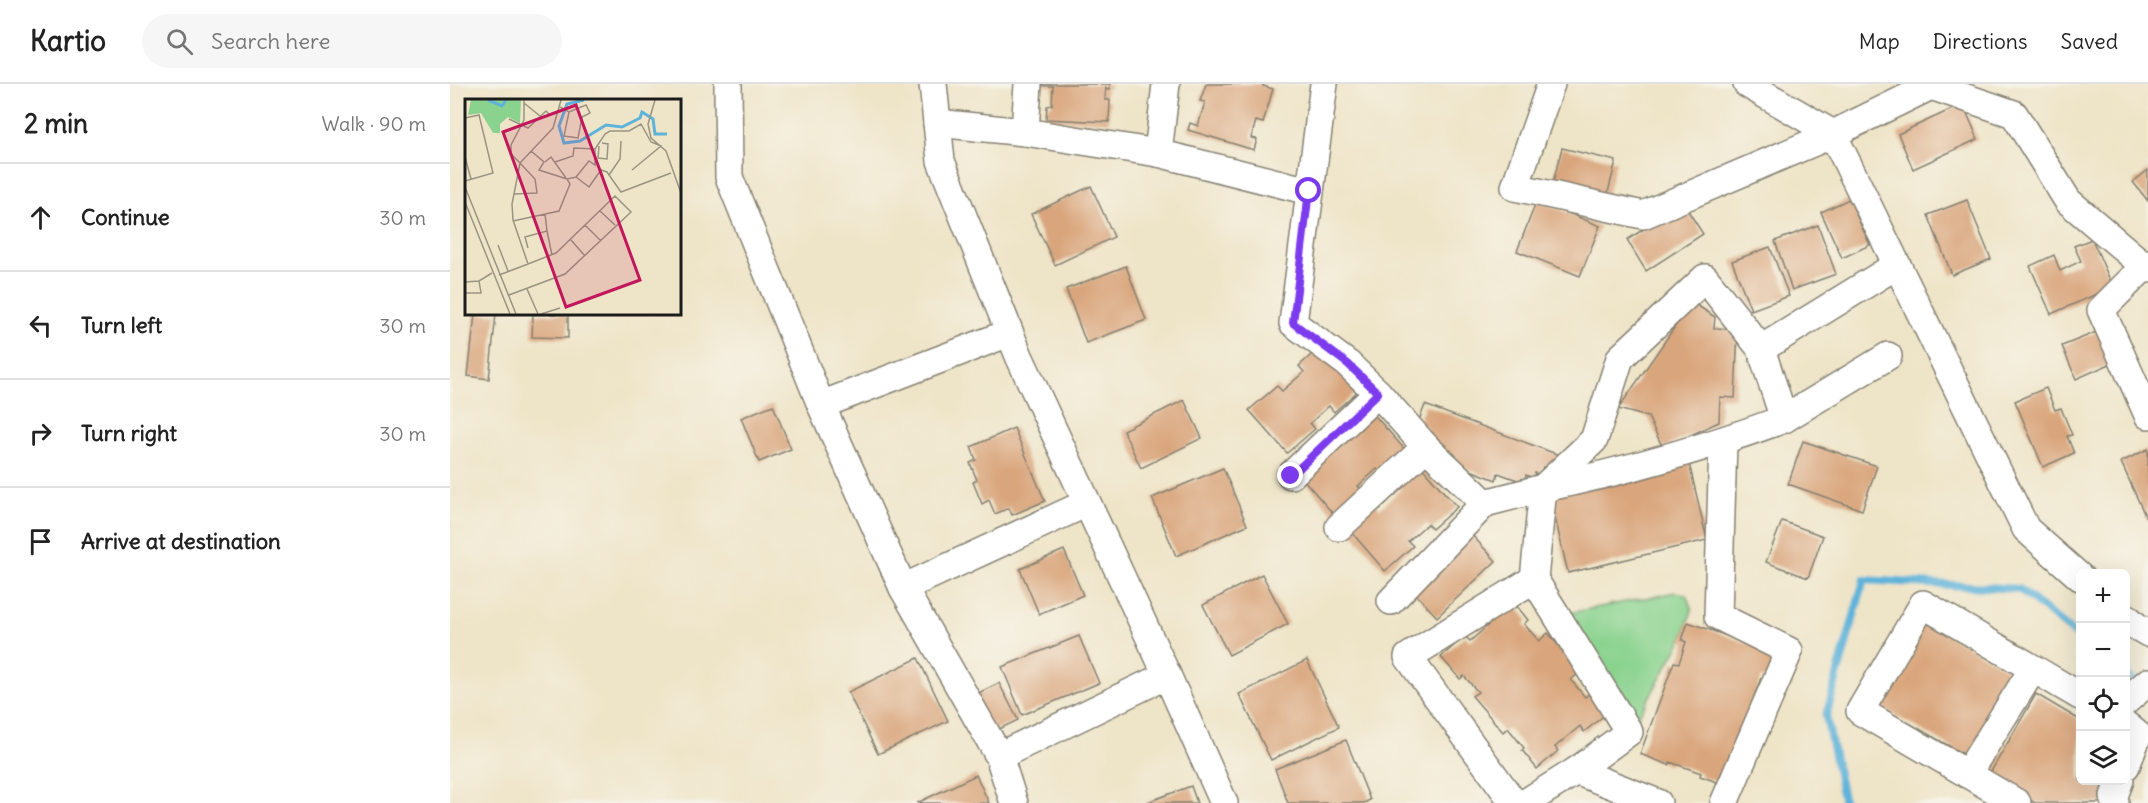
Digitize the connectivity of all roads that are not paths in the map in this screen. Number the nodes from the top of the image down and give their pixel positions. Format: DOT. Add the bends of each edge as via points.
graph roads {
  1 [pos="728,84"];
  2 [pos="933,84"];
  3 [pos="1028,84"];
  4 [pos="1166,84"];
  5 [pos="1324,84"];
  6 [pos="1551,84"];
  7 [pos="1748,84"];
  8 [pos="937,123"];
  9 [pos="1025,132"];
  10 [pos="1833,134"];
  11 [pos="1158,153"];
  12 [pos="1309,191"];
  13 [pos="1898,265"];
  14 [pos="2147,266"];
  15 [pos="1009,333"];
  16 [pos="1761,349"];
  17 [pos="1888,356"];
  18 [pos="1378,393"];
  19 [pos="821,405"];
  20 [pos="2148,415"];
  21 [pos="1784,419"];
  22 [pos="1723,442"];
  23 [pos="1426,447"];
  24 [pos="1291,476"];
  25 [pos="1543,488"];
  26 [pos="1485,503"];
  27 [pos="1087,504"];
  28 [pos="1339,527"];
  29 [pos="2076,573"];
  30 [pos="1533,579"];
  31 [pos="903,588"];
  32 [pos="1391,601"];
  33 [pos="2130,621"];
  34 [pos="2148,633"];
  35 [pos="2033,669"];
  36 [pos="1167,675"];
  37 [pos="2148,682"];
  38 [pos="2076,694"];
  39 [pos="2130,698"];
  40 [pos="2130,728"];
  41 [pos="999,756"];
  42 [pos="2130,756"];
  43 [pos="1576,771"];
  44 [pos="1967,774"];
  45 [pos="2118,785"];
  46 [pos="1014,803"];
  47 [pos="1224,803"];
  48 [pos="1514,803"];
  49 [pos="1525,803"];
  50 [pos="1658,803"];
  51 [pos="1724,803"];
  52 [pos="2017,803"];
  53 [pos="2115,803"];
  1 -- 19 [label="street" via="729,177"];
  2 -- 8 [label="street"];
  3 -- 9 [label="street"];
  4 -- 11 [label="street"];
  5 -- 12 [label="street"];
  6 -- 10 [label="street" via="1515,187 1643,215"];
  7 -- 10 [label="street"];
  8 -- 9 [label="street"];
  8 -- 15 [label="street" via="941,161"];
  9 -- 11 [label="street"];
  10 -- 13 [label="street"];
  10 -- 14 [label="street" via="1931,86 2014,114 2068,201"];
  11 -- 12 [label="street"];
  12 -- 18 [label="street" via="1293,323 1348,364"];
  13 -- 16 [label="street"];
  13 -- 29 [label="street" via="2026,529"];
  14 -- 20 [label="street" via="2102,310"];
  15 -- 19 [label="street"];
  15 -- 27 [label="street"];
  16 -- 21 [label="street"];
  16 -- 25 [label="street" via="1705,278 1620,358 1594,440"];
  17 -- 21 [label="street"];
  18 -- 23 [label="street"];
  18 -- 24 [label="street"];
  19 -- 31 [label="street"];
  21 -- 22 [label="street"];
  22 -- 25 [label="street"];
  22 -- 51 [label="street" via="1718,616 1789,651"];
  23 -- 26 [label="street"];
  23 -- 28 [label="street"];
  25 -- 26 [label="street"];
  25 -- 30 [label="street"];
  26 -- 32 [label="street"];
  27 -- 31 [label="street"];
  27 -- 36 [label="street"];
  30 -- 43 [label="street" via="1629,732"];
  30 -- 48 [label="street" via="1408,657"];
  31 -- 41 [label="street"];
  33 -- 34 [label="street"];
  35 -- 38 [label="street"];
  35 -- 44 [label="street"];
  35 -- 44 [label="street" via="1923,604 1860,711"];
  36 -- 41 [label="street"];
  36 -- 47 [label="street"];
  37 -- 39 [label="street"];
  40 -- 42 [label="street" via="2138,735"];
  41 -- 46 [label="street"];
  43 -- 49 [label="street"];
  43 -- 50 [label="street"];
  44 -- 52 [label="street"];
  45 -- 53 [label="street"];
}
